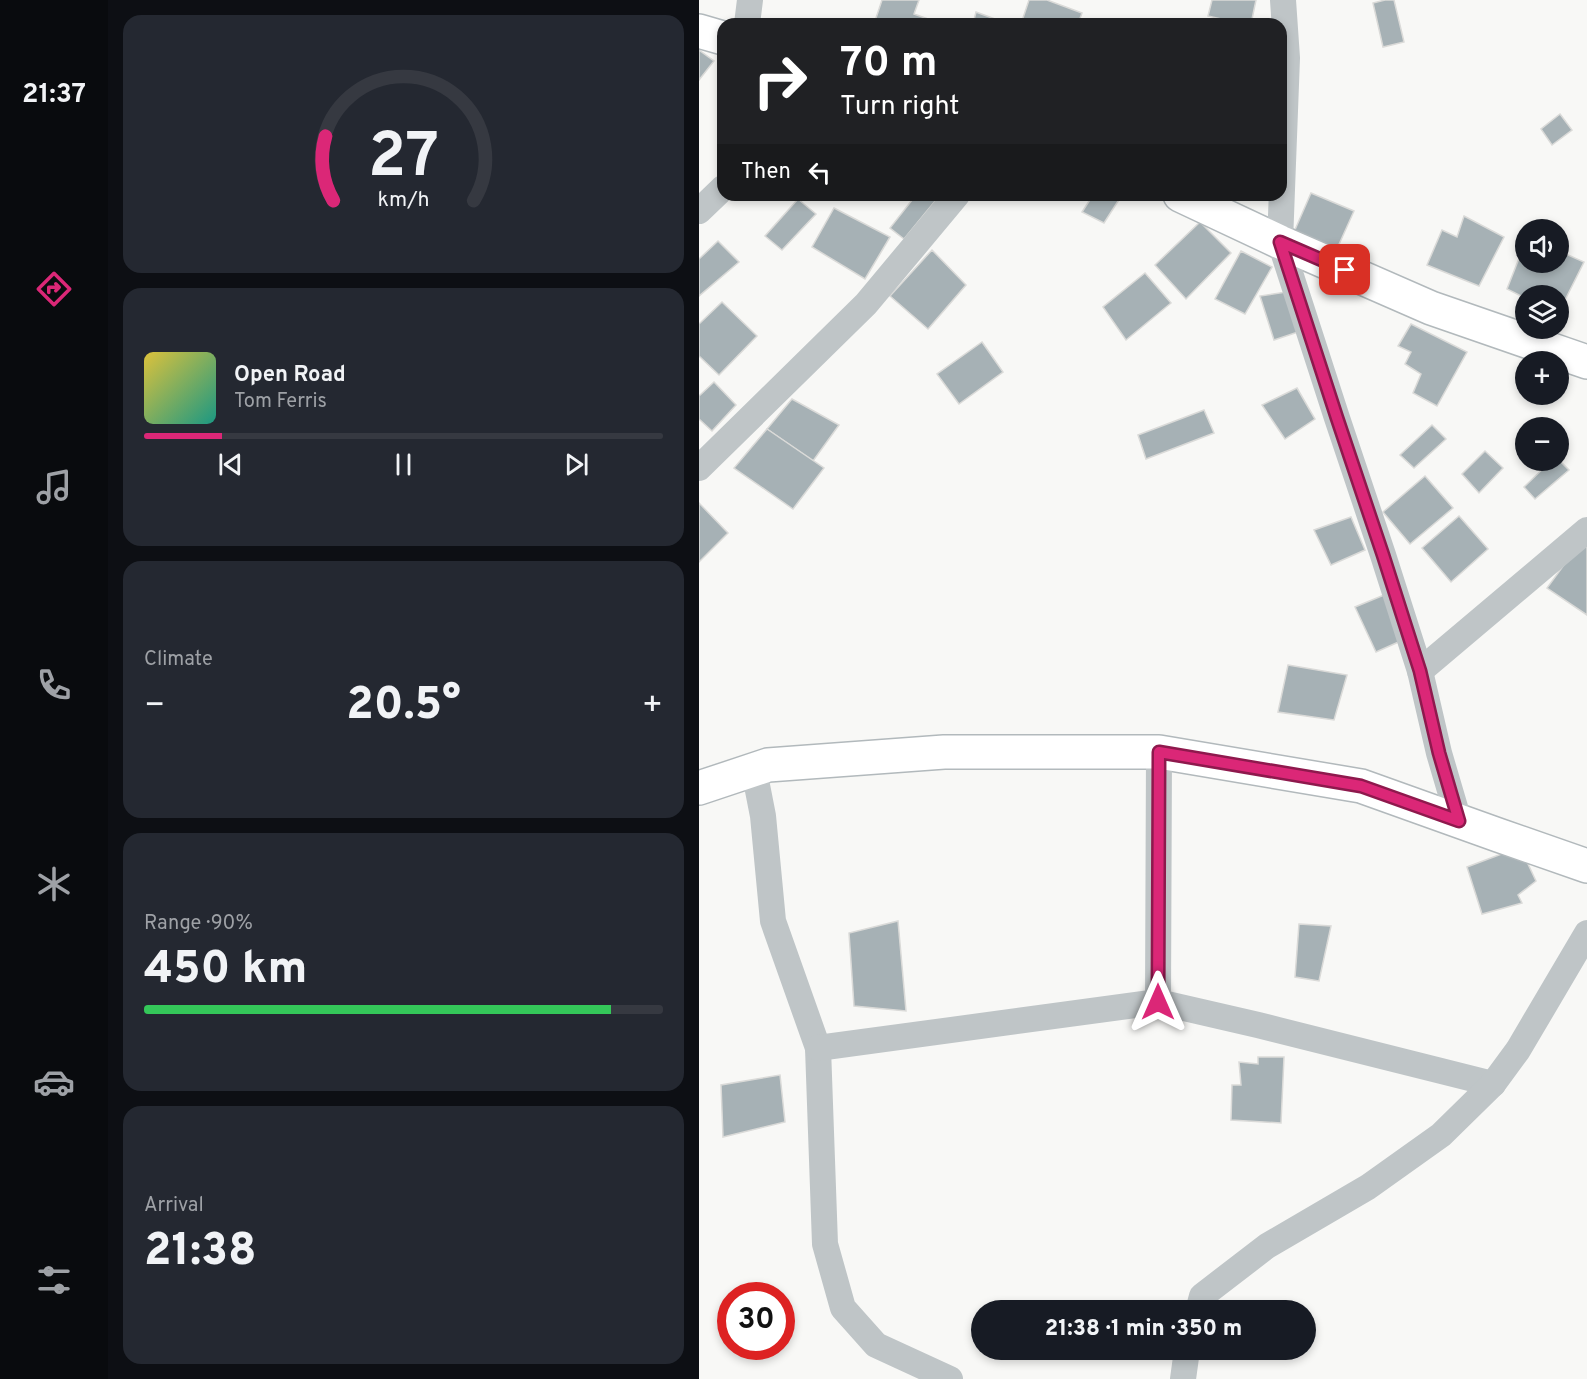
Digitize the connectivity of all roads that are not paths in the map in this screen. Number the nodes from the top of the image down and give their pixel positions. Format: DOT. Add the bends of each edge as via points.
graph roads {
  1 [pos="750,0"];
  2 [pos="1283,0"];
  3 [pos="748,18"];
  4 [pos="1284,18"];
  5 [pos="699,31"];
  6 [pos="717,36"];
  7 [pos="717,194"];
  8 [pos="952,201"];
  9 [pos="1193,201"];
  10 [pos="1282,201"];
  11 [pos="699,211"];
  12 [pos="1280,242"];
  13 [pos="1587,362"];
  14 [pos="699,468"];
  15 [pos="1587,530"];
  16 [pos="1420,671"];
  17 [pos="1159,752"];
  18 [pos="754,770"];
  19 [pos="699,788"];
  20 [pos="1459,821"];
  21 [pos="1587,866"];
  22 [pos="1587,933"];
  23 [pos="1158,1002"];
  24 [pos="818,1048"];
  25 [pos="1493,1084"];
  26 [pos="1201,1300"];
  27 [pos="1186,1360"];
  28 [pos="950,1379"];
  29 [pos="1183,1379"];
  1 -- 3 [label="street"];
  2 -- 4 [label="street"];
  5 -- 6 [label="street"];
  7 -- 11 [label="street"];
  8 -- 14 [label="street" via="866,304"];
  9 -- 12 [label="street"];
  10 -- 12 [label="street"];
  12 -- 13 [label="street" via="1431,308"];
  12 -- 16 [label="street"];
  15 -- 16 [label="street"];
  16 -- 20 [label="street"];
  17 -- 18 [label="street" via="944,752 768,765"];
  17 -- 20 [label="street" via="1361,786"];
  17 -- 23 [label="street"];
  18 -- 19 [label="street"];
  18 -- 24 [label="street" via="763,816 773,921"];
  20 -- 21 [label="street"];
  22 -- 25 [label="street" via="1518,1050"];
  23 -- 24 [label="street"];
  23 -- 25 [label="street"];
  24 -- 28 [label="street" via="825,1244 843,1308 876,1345"];
  25 -- 26 [label="street" via="1432,1142 1368,1187 1267,1246"];
  27 -- 29 [label="street"];
}
